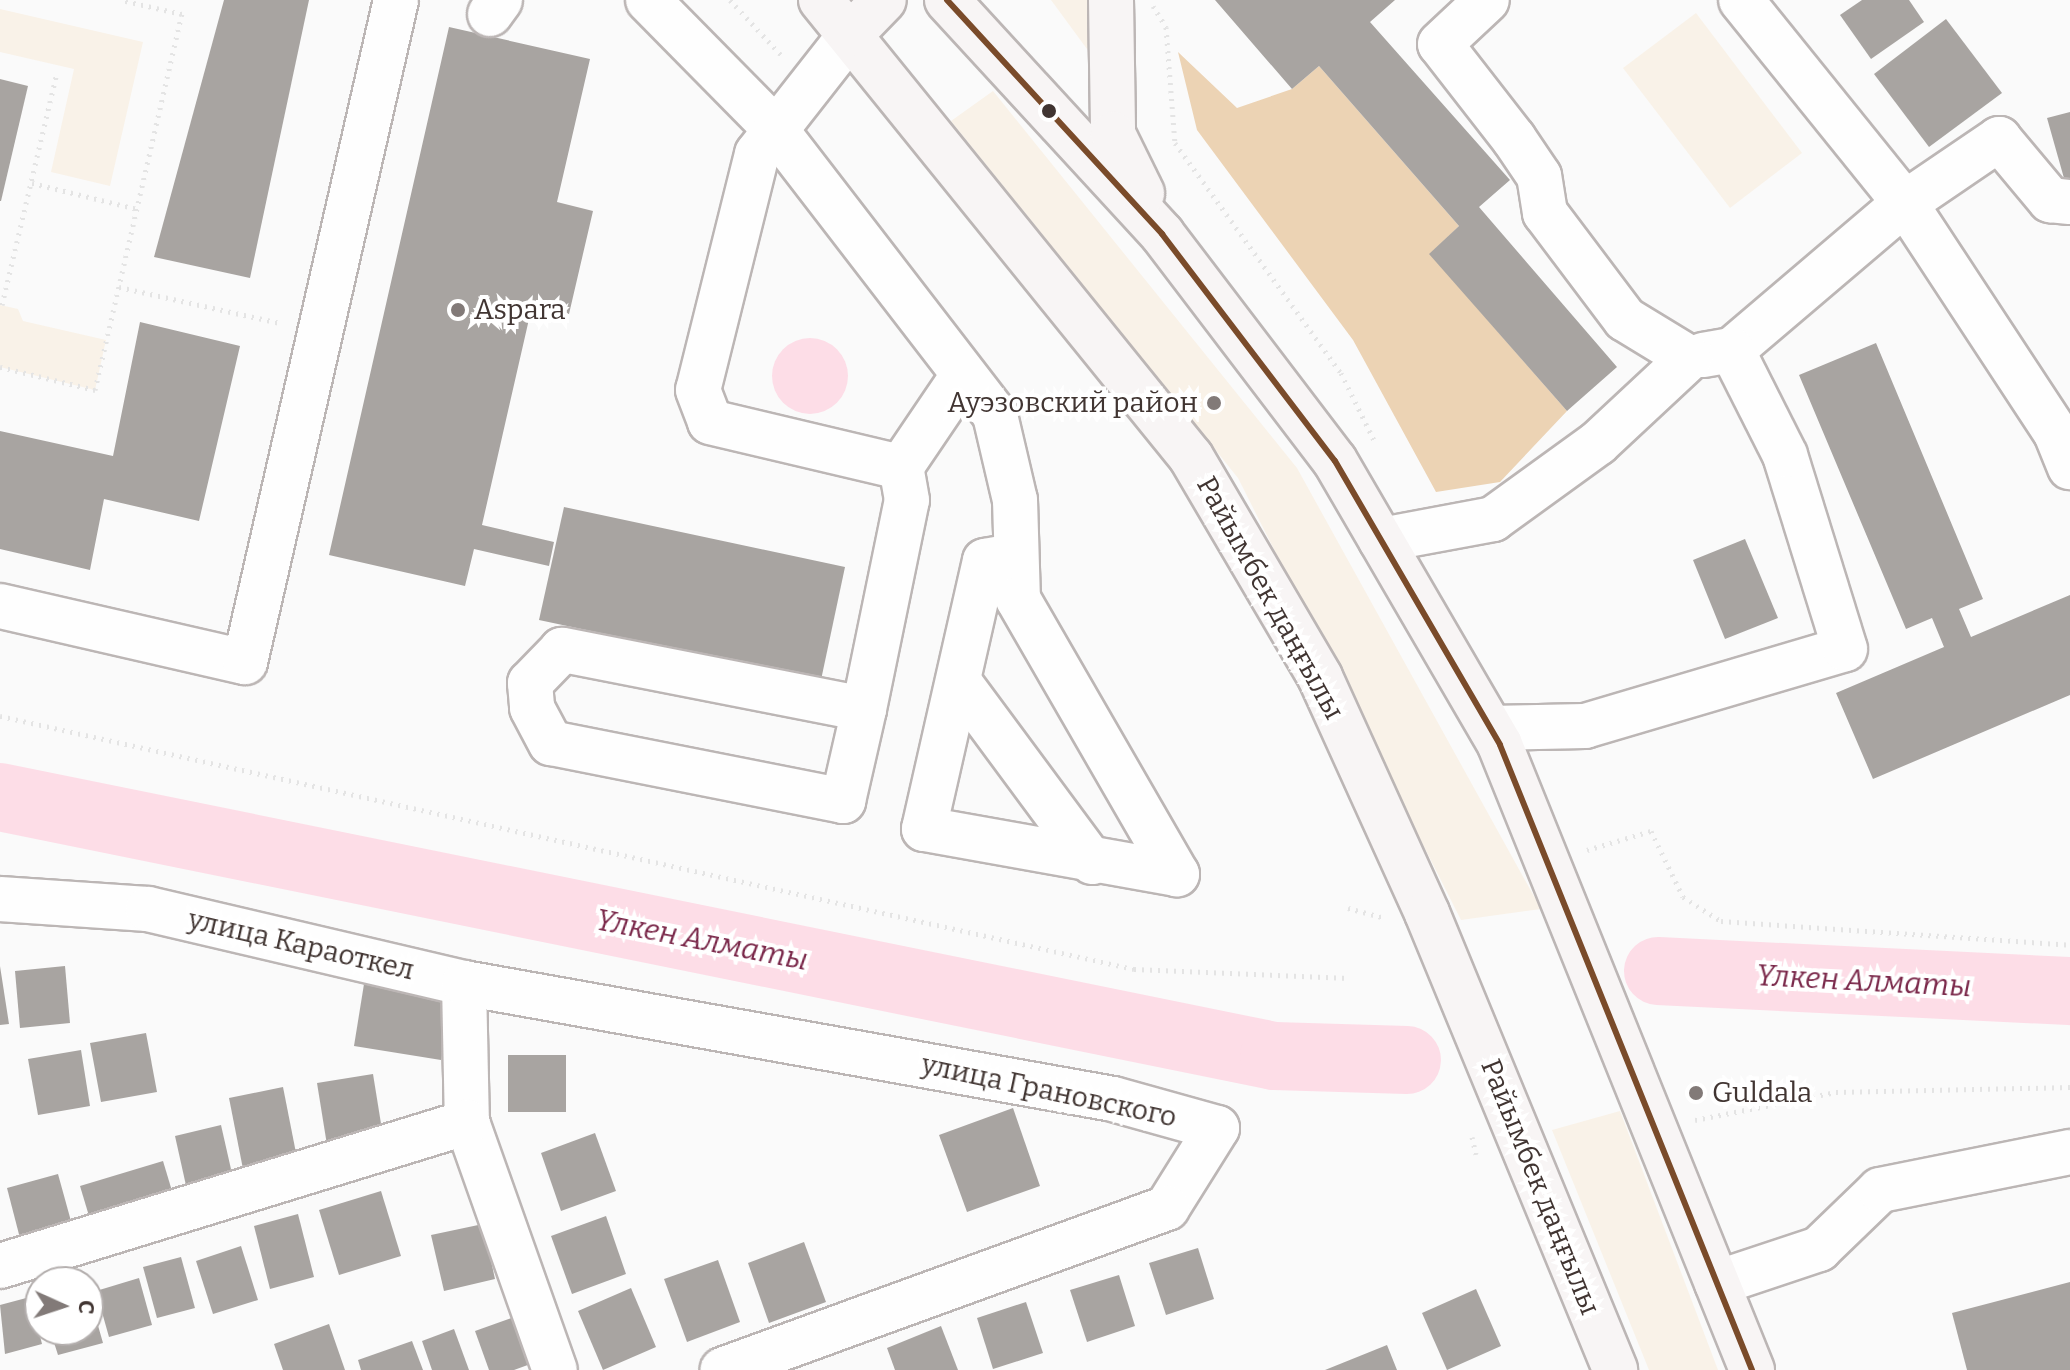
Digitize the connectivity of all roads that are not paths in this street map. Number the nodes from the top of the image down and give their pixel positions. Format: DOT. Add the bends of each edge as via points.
graph roads {
  1 [pos="396,0"];
  2 [pos="648,0"];
  3 [pos="821,0"];
  4 [pos="884,0"];
  5 [pos="947,0"];
  6 [pos="1111,0"];
  7 [pos="1487,0"];
  8 [pos="1741,0"];
  9 [pos="851,34"];
  10 [pos="775,129"];
  11 [pos="2070,202"];
  12 [pos="1905,203"];
  13 [pos="1162,234"];
  14 [pos="1732,350"];
  15 [pos="1689,358"];
  16 [pos="962,377"];
  17 [pos="901,467"];
  18 [pos="2070,467"];
  19 [pos="1381,540"];
  20 [pos="1014,556"];
  21 [pos="0,606"];
  22 [pos="959,682"];
  23 [pos="864,709"];
  24 [pos="1496,737"];
  25 [pos="1092,862"];
  26 [pos="0,875"];
  27 [pos="0,899"];
  28 [pos="148,909"];
  29 [pos="464,983"];
  30 [pos="467,1122"];
  31 [pos="2070,1152"];
  32 [pos="0,1266"];
  33 [pos="1717,1283"];
  34 [pos="555,1370"];
  35 [pos="723,1370"];
  36 [pos="1615,1370"];
  37 [pos="1752,1370"];
  1 -- 21 [label="street" via="245,662"];
  2 -- 10 [label="street"];
  3 -- 9 [label="main road, Райымбек даңғылы"];
  4 -- 9 [label="main road"];
  5 -- 13 [label="main road"];
  6 -- 13 [label="main road" via="1113,134"];
  7 -- 15 [label="street" via="1440,44 1539,176 1545,213 1625,319"];
  8 -- 12 [label="street"];
  9 -- 10 [label="street"];
  9 -- 36 [label="main road, Райымбек даңғылы" via="1191,457 1320,677 1433,928"];
  10 -- 16 [label="street"];
  10 -- 17 [label="street" via="757,154 698,390 702,407 710,422"];
  11 -- 12 [label="street" via="2050,200 1999,139"];
  12 -- 14 [label="street"];
  12 -- 18 [label="street" via="2056,433"];
  13 -- 19 [label="main road" via="1335,461"];
  14 -- 15 [label="street"];
  14 -- 24 [label="street" via="1785,455 1845,649 1585,726"];
  15 -- 19 [label="street" via="1598,443 1493,519"];
  16 -- 17 [label="street"];
  16 -- 20 [label="street" via="995,415 1015,500"];
  17 -- 23 [label="street" via="907,500"];
  19 -- 24 [label="main road"];
  20 -- 22 [label="street" via="985,561"];
  20 -- 25 [label="street" via="1018,599 1177,874"];
  22 -- 25 [label="street"];
  22 -- 25 [label="street" via="924,829"];
  23 -- 23 [label="street" via="843,801 551,743 532,708 530,683 562,650"];
  24 -- 33 [label="main road"];
  26 -- 28 [label="street"];
  27 -- 28 [label="street, улица Караоткел"];
  28 -- 29 [label="street, улица Караоткел"];
  29 -- 30 [label="street"];
  29 -- 35 [label="street, улица Грановского" via="1113,1099 1217,1128 1167,1208"];
  30 -- 32 [label="street"];
  30 -- 34 [label="street"];
  31 -- 33 [label="street" via="1880,1190 1819,1249"];
  33 -- 37 [label="main road"];
}
